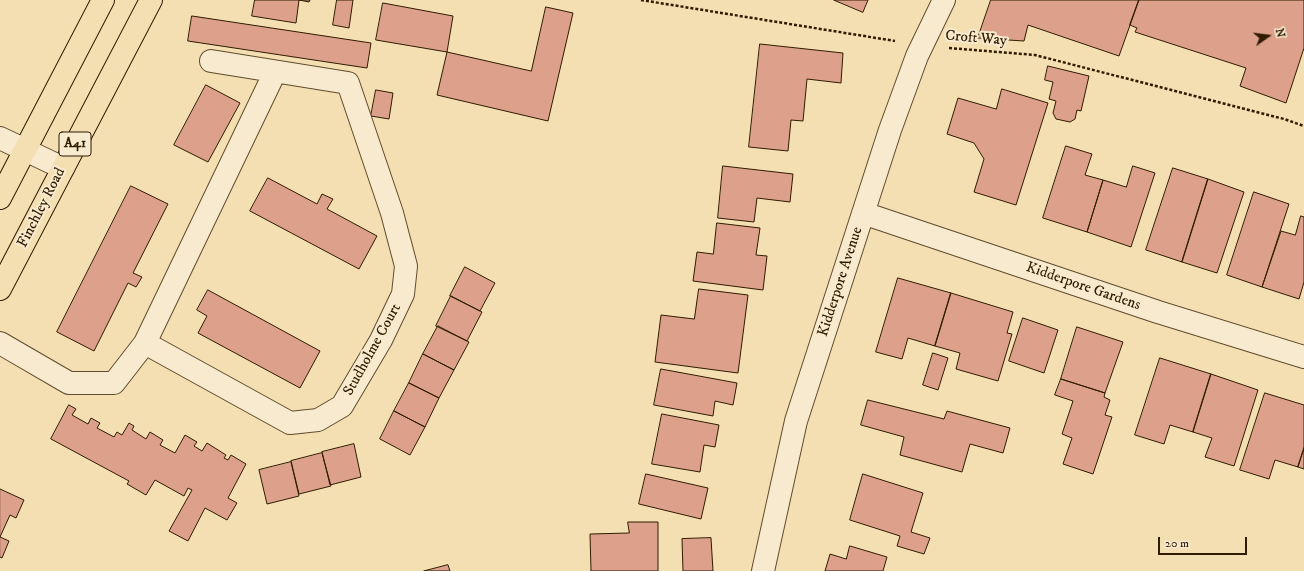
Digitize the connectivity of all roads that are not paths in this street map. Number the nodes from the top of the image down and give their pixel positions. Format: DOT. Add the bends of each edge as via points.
graph roads {
  1 [pos="103,0"];
  2 [pos="151,0"];
  3 [pos="944,0"];
  4 [pos="211,61"];
  5 [pos="275,72"];
  6 [pos="0,138"];
  7 [pos="25,150"];
  8 [pos="63,168"];
  9 [pos="0,198"];
  10 [pos="863,213"];
  11 [pos="0,289"];
  12 [pos="0,342"];
  13 [pos="145,344"];
  14 [pos="1304,357"];
  15 [pos="763,571"];
  1 -- 7 [label="highway, A41"];
  2 -- 8 [label="highway, Finchley Road / A41"];
  3 -- 10 [label="street, Kidderpore Avenue" via="923,45 890,130"];
  4 -- 5 [label="street, Studholme Court"];
  5 -- 13 [label="street"];
  5 -- 13 [label="street, Studholme Court" via="348,83 392,213 406,266 403,294 381,340 342,406 318,420 290,423"];
  6 -- 7 [label="street"];
  7 -- 8 [label="street"];
  7 -- 9 [label="highway, A41"];
  8 -- 11 [label="highway, Finchley Road / A41"];
  10 -- 14 [label="street, Kidderpore Gardens" via="1158,312"];
  10 -- 15 [label="street, Kidderpore Avenue" via="796,421"];
  12 -- 13 [label="street" via="69,383 114,383"];
}
